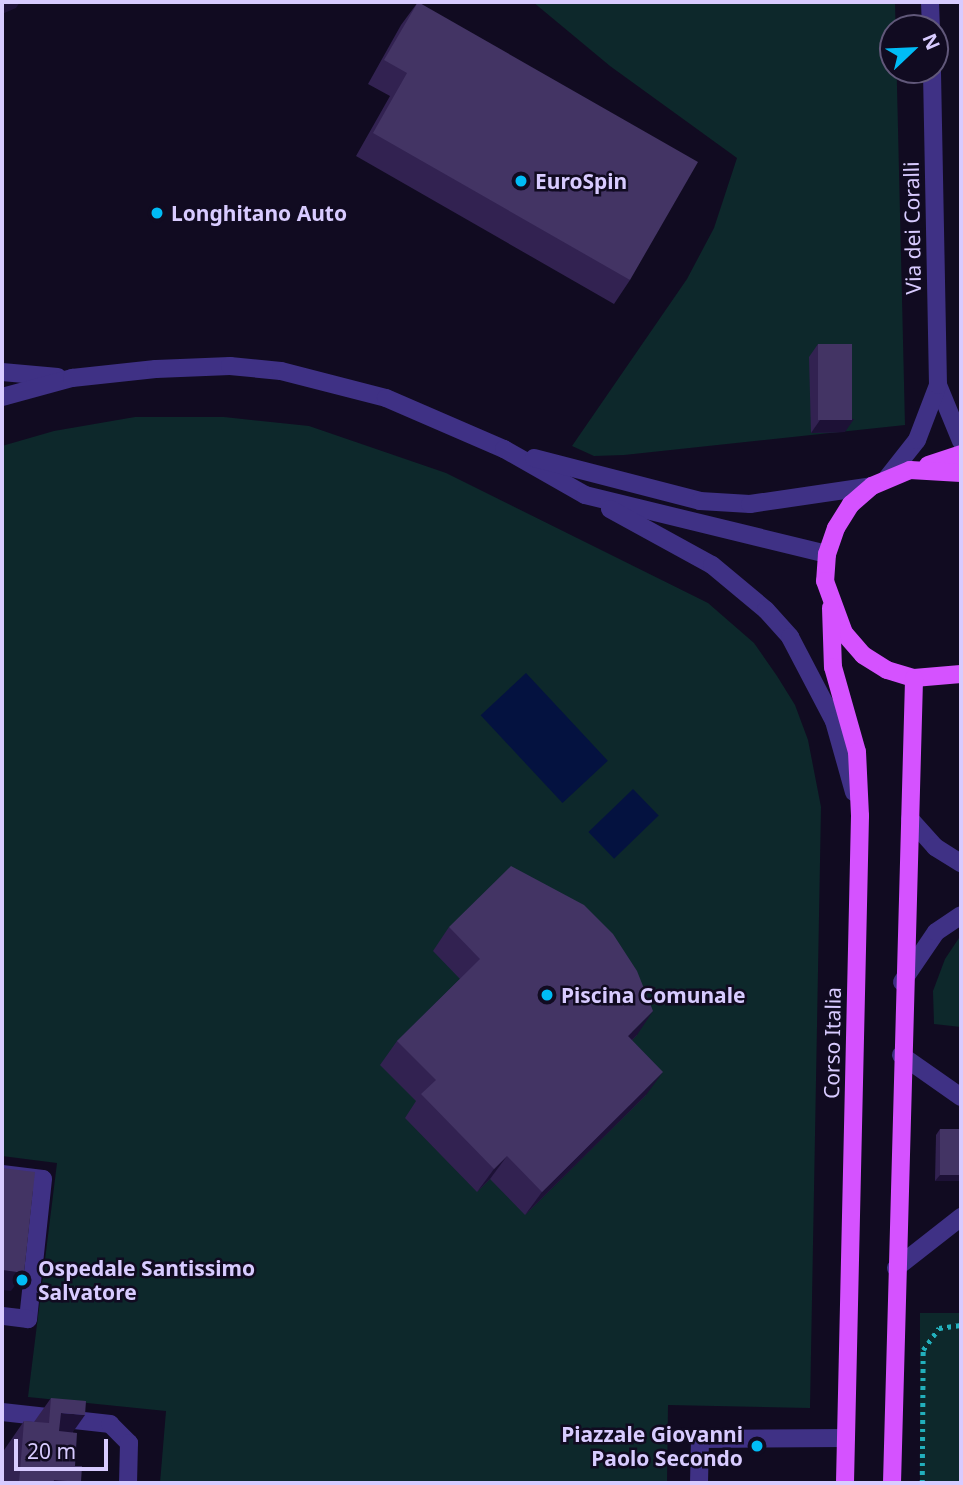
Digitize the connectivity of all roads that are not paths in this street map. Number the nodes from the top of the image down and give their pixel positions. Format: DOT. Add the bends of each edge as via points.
graph roads {
  1 [pos="932,84"];
  2 [pos="2,372"];
  3 [pos="72,378"];
  4 [pos="938,385"];
  5 [pos="2,397"];
  6 [pos="961,441"];
  7 [pos="504,449"];
  8 [pos="961,454"];
  9 [pos="910,470"];
  10 [pos="961,473"];
  11 [pos="879,482"];
  12 [pos="585,495"];
  13 [pos="827,554"];
  14 [pos="831,608"];
  15 [pos="961,674"];
  16 [pos="914,678"];
  17 [pos="860,816"];
  18 [pos="910,820"];
  19 [pos="961,863"];
  20 [pos="961,915"];
  21 [pos="902,982"];
  22 [pos="901,1055"];
  23 [pos="961,1097"];
  24 [pos="2,1174"];
  25 [pos="961,1217"];
  26 [pos="896,1268"];
  27 [pos="2,1316"];
  28 [pos="2,1412"];
  29 [pos="846,1438"];
  30 [pos="128,1483"];
  31 [pos="699,1483"];
  32 [pos="845,1483"];
  33 [pos="892,1483"];
  1 -- 4 [label="street, Via dei Coralli"];
  2 -- 3 [label="street"];
  3 -- 5 [label="street"];
  3 -- 7 [label="street" via="206,367 281,371 386,398"];
  4 -- 6 [label="street"];
  4 -- 11 [label="street" via="916,440"];
  7 -- 11 [label="street" via="700,501 750,504"];
  7 -- 12 [label="street"];
  8 -- 9 [label="main road"];
  9 -- 10 [label="main road"];
  9 -- 11 [label="main road"];
  11 -- 13 [label="main road" via="851,504"];
  12 -- 13 [label="street"];
  12 -- 17 [label="street" via="712,565 790,637 834,721"];
  13 -- 14 [label="main road" via="825,581"];
  14 -- 16 [label="main road" via="844,634 863,655 887,670"];
  14 -- 17 [label="main road, Corso Italia" via="833,667 857,752"];
  15 -- 16 [label="main road"];
  16 -- 18 [label="main road"];
  17 -- 29 [label="main road, Corso Italia"];
  18 -- 19 [label="street" via="935,847"];
  18 -- 21 [label="main road"];
  20 -- 21 [label="street" via="936,932"];
  21 -- 22 [label="main road"];
  22 -- 23 [label="street"];
  22 -- 26 [label="main road"];
  24 -- 27 [label="street" via="43,1179 27,1319"];
  25 -- 26 [label="street"];
  26 -- 33 [label="main road"];
  28 -- 30 [label="street" via="110,1424 129,1443"];
  29 -- 31 [label="street" via="701,1439"];
  29 -- 32 [label="main road, Corso Italia"];
}
